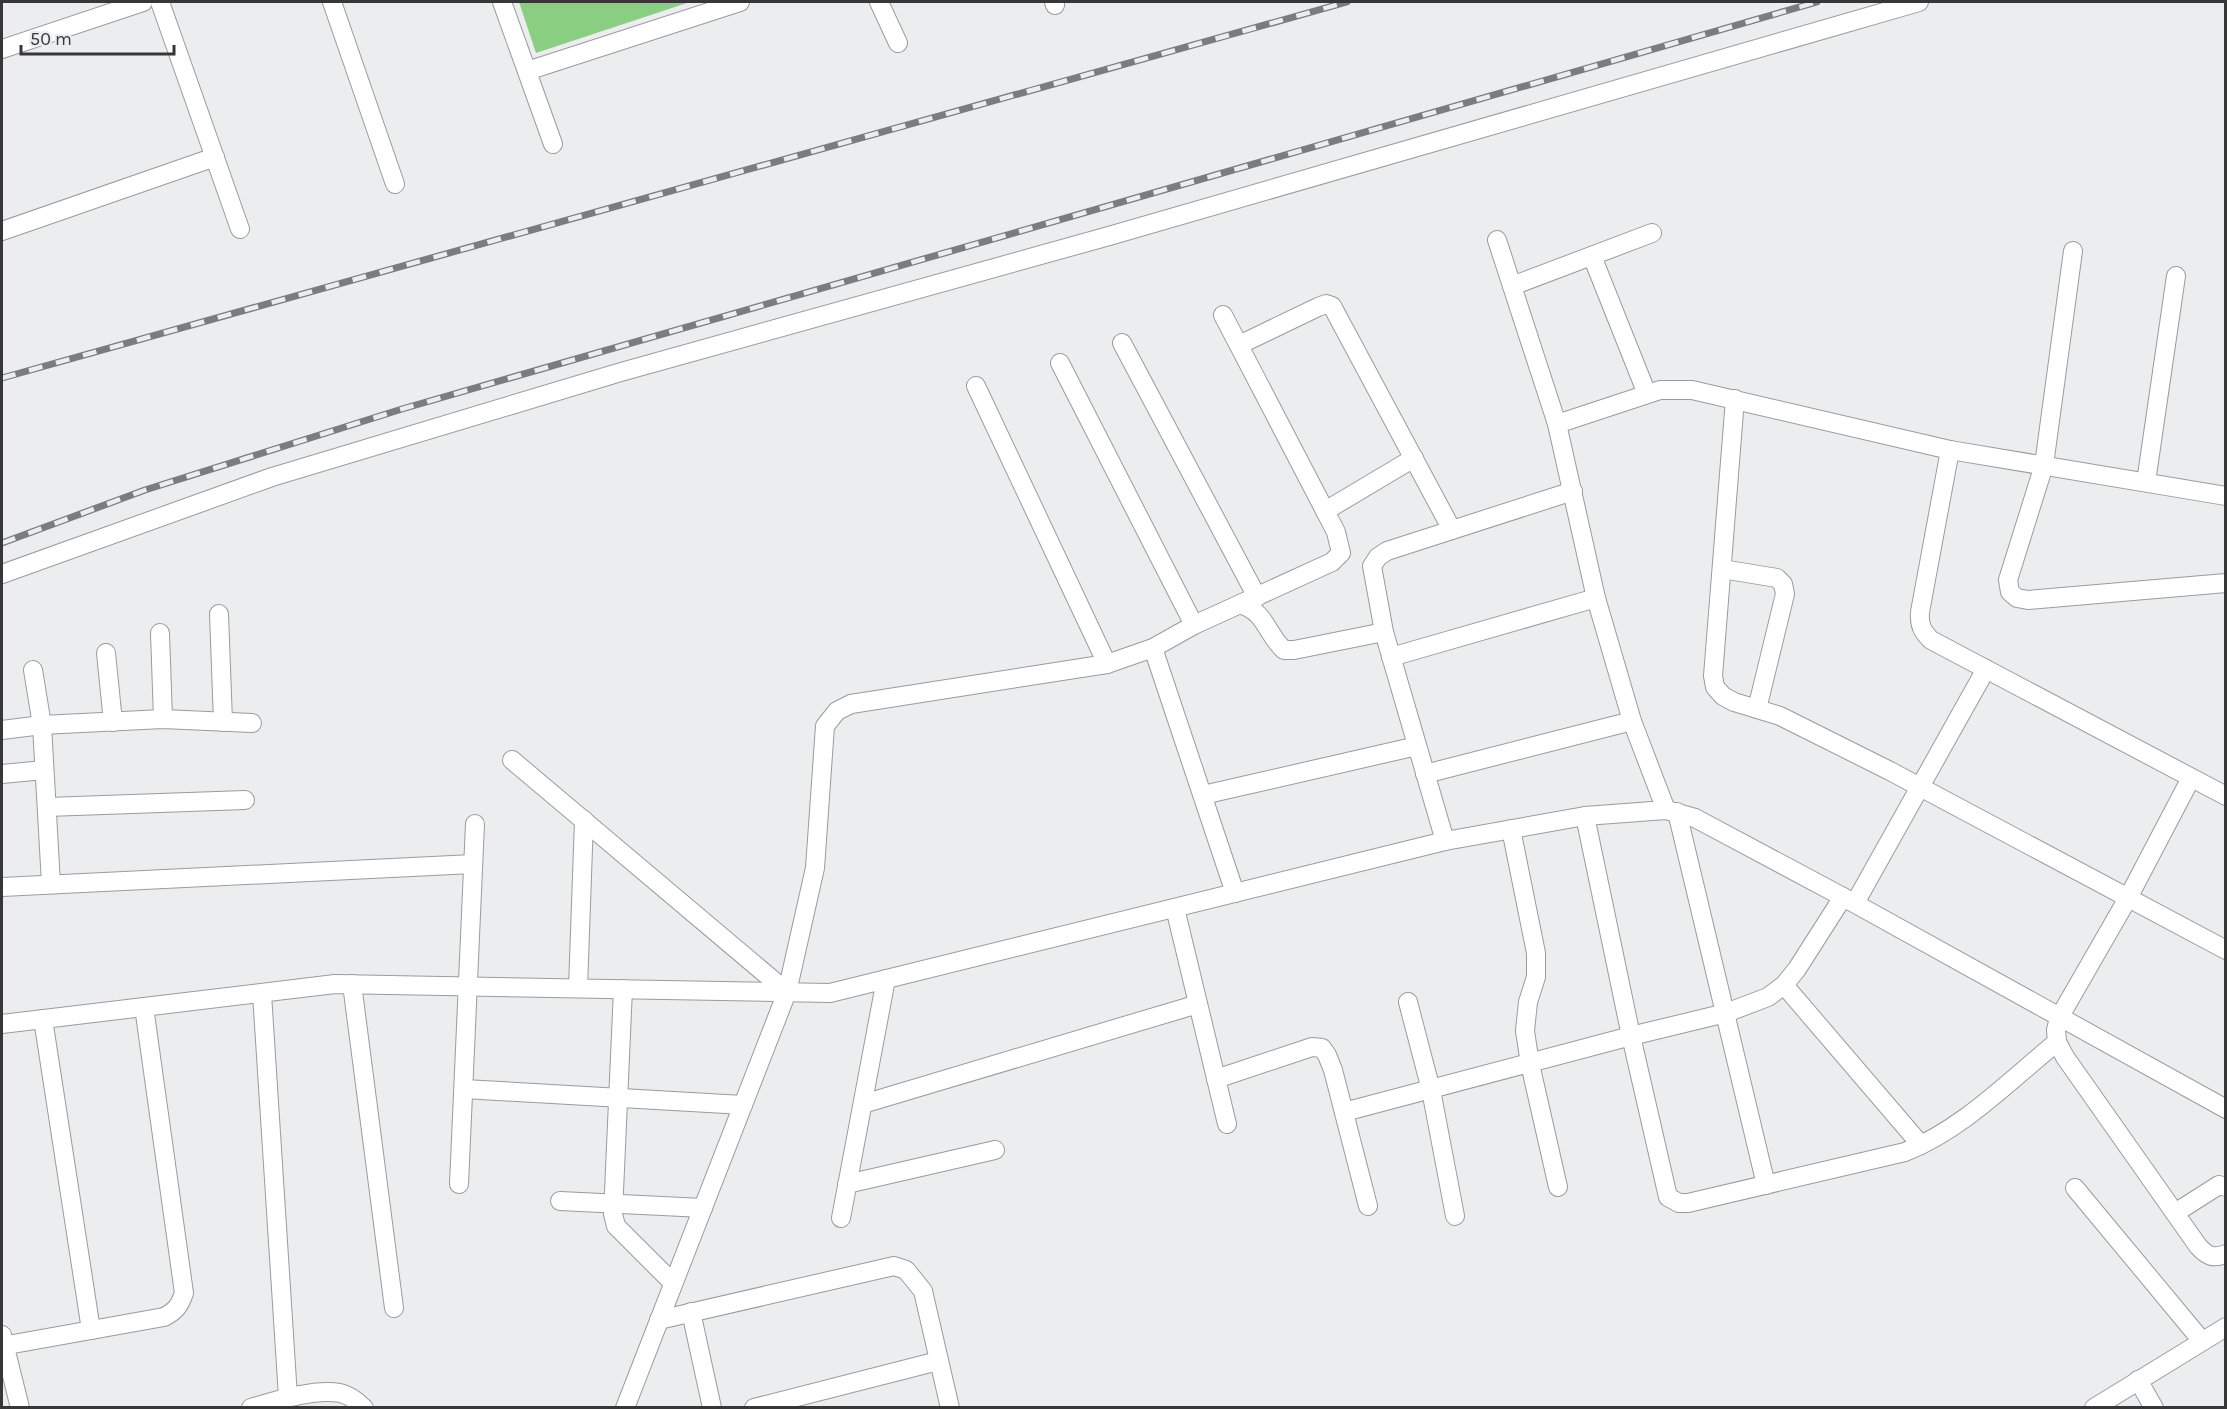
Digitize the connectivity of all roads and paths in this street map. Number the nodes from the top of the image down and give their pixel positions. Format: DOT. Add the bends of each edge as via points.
graph roads {
  1 [pos="143,2"];
  2 [pos="160,2"];
  3 [pos="332,2"];
  4 [pos="502,2"];
  5 [pos="740,2"];
  6 [pos="879,2"];
  7 [pos="1919,2"];
  8 [pos="898,43"];
  9 [pos="2,49"];
  10 [pos="527,71"];
  11 [pos="553,144"];
  12 [pos="215,157"];
  13 [pos="395,184"];
  14 [pos="240,229"];
  15 [pos="2,231"];
  16 [pos="1652,233"];
  17 [pos="1497,240"];
  18 [pos="2073,251"];
  19 [pos="1592,256"];
  20 [pos="2176,276"];
  21 [pos="1512,286"];
  22 [pos="1223,315"];
  23 [pos="1122,343"];
  24 [pos="1239,345"];
  25 [pos="1059,363"];
  26 [pos="976,386"];
  27 [pos="1647,394"];
  28 [pos="1735,399"];
  29 [pos="1557,424"];
  30 [pos="1950,450"];
  31 [pos="1414,458"];
  32 [pos="2044,465"];
  33 [pos="2146,482"];
  34 [pos="1573,491"];
  35 [pos="2226,496"];
  36 [pos="1325,511"];
  37 [pos="1452,530"];
  38 [pos="1722,568"];
  39 [pos="2,574"];
  40 [pos="2226,583"];
  41 [pos="1596,598"];
  42 [pos="1248,600"];
  43 [pos="219,614"];
  44 [pos="1194,625"];
  45 [pos="1384,632"];
  46 [pos="160,633"];
  47 [pos="1153,648"];
  48 [pos="106,653"];
  49 [pos="1390,657"];
  50 [pos="1107,664"];
  51 [pos="1986,669"];
  52 [pos="33,670"];
  53 [pos="1757,709"];
  54 [pos="163,719"];
  55 [pos="1632,720"];
  56 [pos="113,722"];
  57 [pos="223,722"];
  58 [pos="252,723"];
  59 [pos="42,725"];
  60 [pos="2,730"];
  61 [pos="1417,746"];
  62 [pos="512,760"];
  63 [pos="45,770"];
  64 [pos="2,774"];
  65 [pos="1425,774"];
  66 [pos="2192,778"];
  67 [pos="1921,787"];
  68 [pos="1203,795"];
  69 [pos="2226,796"];
  70 [pos="245,800"];
  71 [pos="47,807"];
  72 [pos="1671,811"];
  73 [pos="1585,816"];
  74 [pos="584,820"];
  75 [pos="475,824"];
  76 [pos="1510,829"];
  77 [pos="1445,841"];
  78 [pos="473,864"];
  79 [pos="51,884"];
  80 [pos="2,887"];
  81 [pos="1235,893"];
  82 [pos="2128,898"];
  83 [pos="1849,900"];
  84 [pos="1175,908"];
  85 [pos="2226,950"];
  86 [pos="886,979"];
  87 [pos="352,984"];
  88 [pos="1784,985"];
  89 [pos="468,987"];
  90 [pos="578,988"];
  91 [pos="623,989"];
  92 [pos="787,992"];
  93 [pos="262,994"];
  94 [pos="1408,1002"];
  95 [pos="1198,1004"];
  96 [pos="144,1007"];
  97 [pos="1726,1013"];
  98 [pos="2059,1018"];
  99 [pos="43,1019"];
  100 [pos="2,1024"];
  101 [pos="1631,1035"];
  102 [pos="2057,1042"];
  103 [pos="1530,1064"];
  104 [pos="1216,1079"];
  105 [pos="464,1089"];
  106 [pos="1431,1090"];
  107 [pos="618,1098"];
  108 [pos="862,1104"];
  109 [pos="743,1105"];
  110 [pos="2226,1109"];
  111 [pos="1344,1112"];
  112 [pos="1227,1124"];
  113 [pos="1922,1145"];
  114 [pos="995,1150"];
  115 [pos="459,1184"];
  116 [pos="847,1184"];
  117 [pos="1766,1185"];
  118 [pos="1558,1187"];
  119 [pos="2226,1187"];
  120 [pos="2075,1188"];
  121 [pos="560,1201"];
  122 [pos="613,1204"];
  123 [pos="1368,1206"];
  124 [pos="703,1208"];
  125 [pos="2175,1213"];
  126 [pos="1455,1216"];
  127 [pos="841,1218"];
  128 [pos="2226,1254"];
  129 [pos="674,1283"];
  130 [pos="394,1308"];
  131 [pos="691,1312"];
  132 [pos="659,1320"];
  133 [pos="2226,1327"];
  134 [pos="91,1330"];
  135 [pos="2202,1341"];
  136 [pos="3,1342"];
  137 [pos="939,1361"];
  138 [pos="2138,1380"];
  139 [pos="288,1397"];
  140 [pos="20,1407"];
  141 [pos="250,1407"];
  142 [pos="364,1407"];
  143 [pos="625,1407"];
  144 [pos="712,1407"];
  145 [pos="754,1407"];
  146 [pos="950,1407"];
  147 [pos="2094,1407"];
  148 [pos="2154,1407"];
  1 -- 9 [label="street"];
  2 -- 12 [label="street"];
  3 -- 13 [label="street"];
  4 -- 10 [label="street"];
  5 -- 10 [label="street"];
  6 -- 8 [label="street"];
  7 -- 39 [label="street" via="621,372 272,477"];
  10 -- 11 [label="street"];
  12 -- 14 [label="street"];
  12 -- 15 [label="street"];
  16 -- 19 [label="street"];
  17 -- 21 [label="street"];
  18 -- 32 [label="street"];
  19 -- 21 [label="street"];
  19 -- 27 [label="street"];
  20 -- 33 [label="street"];
  21 -- 29 [label="street"];
  22 -- 24 [label="street"];
  23 -- 42 [label="street"];
  24 -- 31 [label="street" via="1318,307 1332,306"];
  24 -- 36 [label="street"];
  25 -- 44 [label="street"];
  26 -- 50 [label="street"];
  27 -- 28 [label="street" via="1692,390"];
  27 -- 29 [label="street"];
  28 -- 30 [label="street"];
  28 -- 38 [label="street"];
  29 -- 34 [label="street"];
  30 -- 32 [label="street"];
  30 -- 51 [label="street" via="1919,623 1931,640"];
  31 -- 36 [label="street"];
  31 -- 37 [label="street"];
  32 -- 33 [label="street"];
  32 -- 40 [label="street" via="2008,580 2010,592 2017,598"];
  33 -- 35 [label="street"];
  34 -- 37 [label="street"];
  34 -- 41 [label="street"];
  36 -- 42 [label="street" via="1341,553 1332,562"];
  37 -- 45 [label="street" via="1387,551 1371,566"];
  38 -- 53 [label="street" via="1715,687 1734,702"];
  38 -- 53 [label="street" via="1777,578 1783,584 1785,594"];
  41 -- 49 [label="street"];
  41 -- 55 [label="street"];
  42 -- 44 [label="street"];
  42 -- 45 [label="street" via="1273,640 1284,650"];
  43 -- 57 [label="street"];
  44 -- 47 [label="street"];
  45 -- 49 [label="street"];
  46 -- 54 [label="street"];
  47 -- 50 [label="street"];
  47 -- 68 [label="street"];
  48 -- 56 [label="street"];
  49 -- 61 [label="street"];
  50 -- 92 [label="street" via="851,704 837,711 825,726 815,868"];
  51 -- 66 [label="street"];
  51 -- 67 [label="street"];
  52 -- 59 [label="street"];
  53 -- 67 [label="street" via="1780,716"];
  54 -- 56 [label="street"];
  54 -- 57 [label="street"];
  55 -- 65 [label="street"];
  55 -- 72 [label="street"];
  56 -- 59 [label="street"];
  57 -- 58 [label="street"];
  59 -- 60 [label="street"];
  59 -- 63 [label="street"];
  61 -- 65 [label="street"];
  61 -- 68 [label="street"];
  62 -- 74 [label="street"];
  63 -- 64 [label="street"];
  63 -- 71 [label="street"];
  65 -- 77 [label="street"];
  66 -- 69 [label="street"];
  66 -- 82 [label="street"];
  67 -- 82 [label="street"];
  67 -- 83 [label="street"];
  68 -- 81 [label="street"];
  70 -- 71 [label="street"];
  71 -- 79 [label="street"];
  72 -- 73 [label="street"];
  72 -- 83 [label="street" via="1695,818"];
  72 -- 97 [label="street"];
  73 -- 76 [label="street"];
  73 -- 101 [label="street"];
  74 -- 90 [label="street"];
  74 -- 92 [label="street"];
  75 -- 78 [label="street"];
  76 -- 77 [label="street"];
  76 -- 103 [label="street" via="1536,953 1536,977 1525,1031"];
  77 -- 81 [label="street"];
  78 -- 79 [label="street"];
  78 -- 89 [label="street"];
  79 -- 80 [label="street"];
  81 -- 84 [label="street"];
  82 -- 85 [label="street"];
  82 -- 98 [label="street"];
  83 -- 88 [label="street"];
  83 -- 98 [label="street"];
  84 -- 86 [label="street"];
  84 -- 95 [label="street"];
  86 -- 92 [label="street" via="830,993"];
  86 -- 108 [label="street"];
  87 -- 89 [label="street"];
  87 -- 93 [label="street"];
  87 -- 130 [label="street"];
  88 -- 97 [label="street" via="1768,997"];
  88 -- 113 [label="street"];
  89 -- 90 [label="street"];
  89 -- 105 [label="street"];
  90 -- 91 [label="street"];
  91 -- 92 [label="street"];
  91 -- 107 [label="street"];
  92 -- 109 [label="street"];
  93 -- 96 [label="street"];
  93 -- 139 [label="street"];
  94 -- 106 [label="street"];
  95 -- 104 [label="street"];
  95 -- 108 [label="street"];
  96 -- 99 [label="street"];
  96 -- 134 [label="street" via="184,1293 175,1311 164,1317"];
  97 -- 101 [label="street"];
  97 -- 117 [label="street"];
  98 -- 102 [label="street"];
  98 -- 110 [label="street"];
  99 -- 100 [label="street"];
  99 -- 134 [label="street"];
  101 -- 103 [label="street"];
  101 -- 117 [label="street" via="1668,1197 1689,1203"];
  102 -- 113 [label="street" via="1954,1125"];
  102 -- 125 [label="street"];
  103 -- 106 [label="street"];
  103 -- 118 [label="street"];
  104 -- 111 [label="street" via="1312,1047 1322,1048"];
  104 -- 112 [label="street"];
  105 -- 107 [label="street"];
  105 -- 115 [label="street"];
  106 -- 111 [label="street"];
  106 -- 126 [label="street"];
  107 -- 109 [label="street"];
  107 -- 122 [label="street"];
  108 -- 116 [label="street"];
  109 -- 124 [label="street"];
  111 -- 123 [label="street"];
  113 -- 117 [label="street"];
  114 -- 116 [label="street"];
  116 -- 127 [label="street"];
  119 -- 125 [label="street" via="2219,1185"];
  120 -- 135 [label="street"];
  121 -- 122 [label="street"];
  122 -- 124 [label="street"];
  122 -- 129 [label="street" via="616,1226"];
  124 -- 129 [label="street"];
  125 -- 128 [label="street" via="2206,1255"];
  129 -- 132 [label="street"];
  131 -- 132 [label="street"];
  131 -- 137 [label="street" via="894,1266 906,1270 922,1291"];
  131 -- 144 [label="street"];
  132 -- 143 [label="street"];
  133 -- 135 [label="street"];
  134 -- 136 [label="street"];
  135 -- 138 [label="street"];
  136 -- 140 [label="street"];
  137 -- 145 [label="street"];
  137 -- 146 [label="street"];
  138 -- 147 [label="street"];
  138 -- 148 [label="street"];
  139 -- 141 [label="street"];
  139 -- 142 [label="street" via="342,1393"];
}
